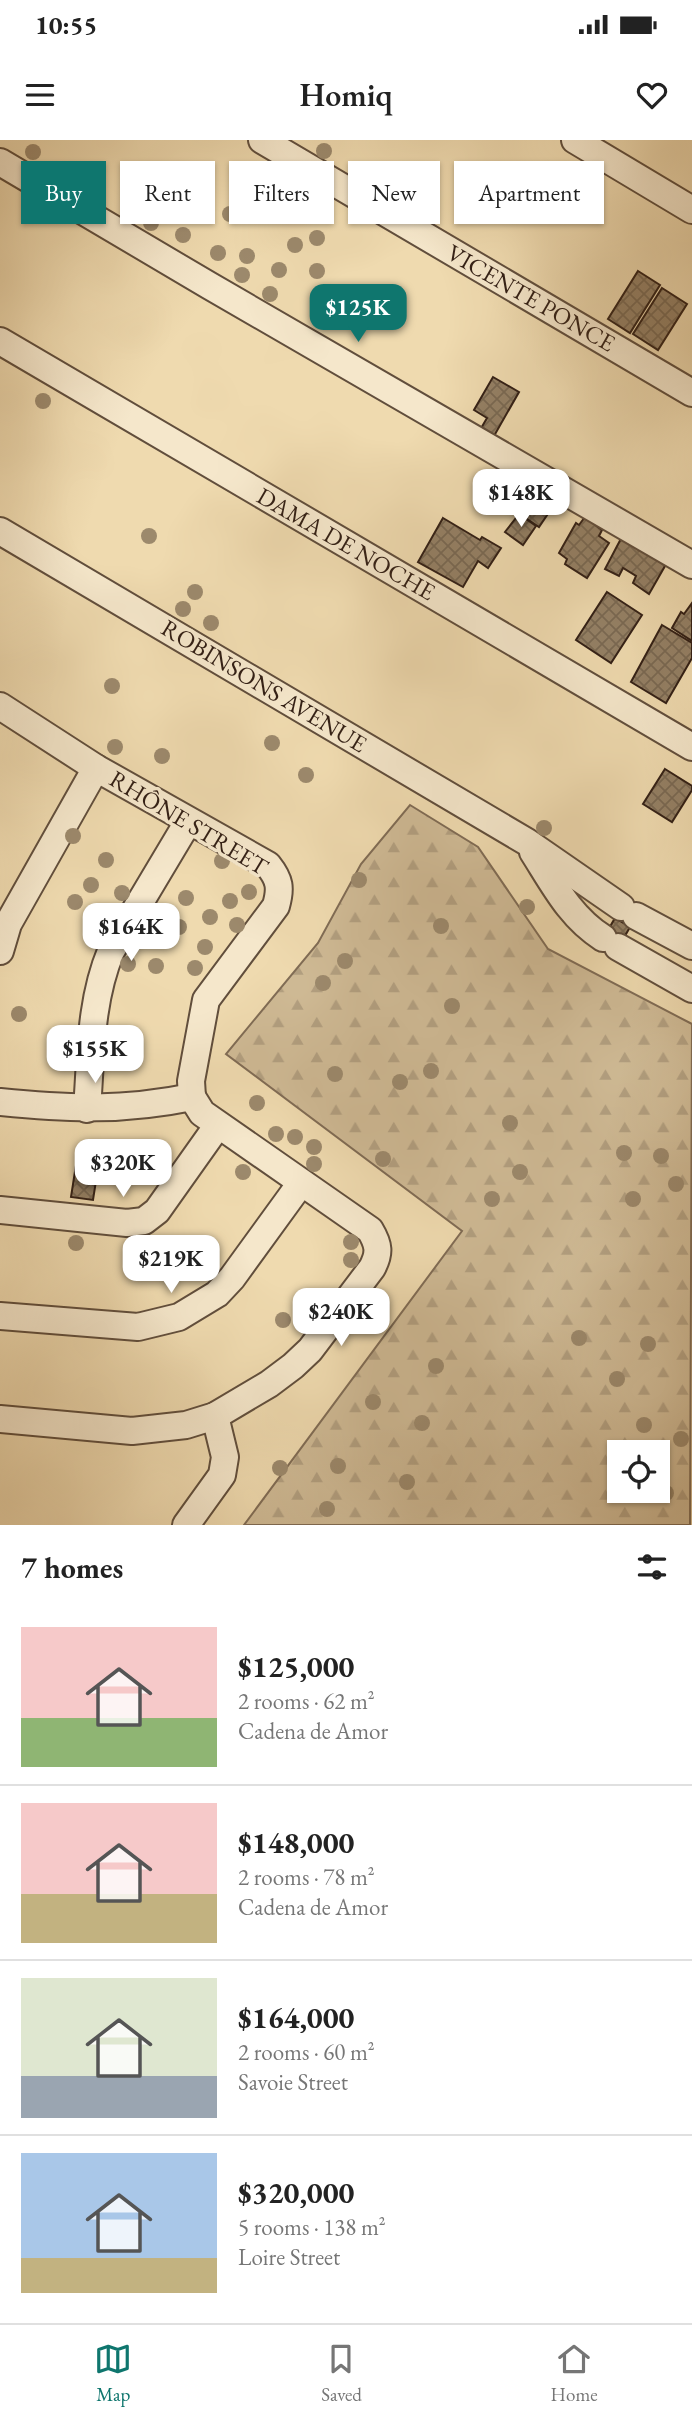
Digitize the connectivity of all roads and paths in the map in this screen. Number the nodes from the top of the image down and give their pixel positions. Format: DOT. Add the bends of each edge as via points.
graph roads {
  1 [pos="261,140"];
  2 [pos="575,140"];
  3 [pos="0,162"];
  4 [pos="692,210"];
  5 [pos="0,341"];
  6 [pos="692,393"];
  7 [pos="0,531"];
  8 [pos="692,565"];
  9 [pos="3,716"];
  10 [pos="692,747"];
  11 [pos="96,768"];
  12 [pos="188,822"];
  13 [pos="527,842"];
  14 [pos="692,946"];
  15 [pos="0,951"];
  16 [pos="692,989"];
  17 [pos="192,1097"];
  18 [pos="0,1102"];
  19 [pos="87,1109"];
  20 [pos="218,1125"];
  21 [pos="301,1183"];
  22 [pos="0,1210"];
  23 [pos="0,1316"];
  24 [pos="215,1416"];
  25 [pos="0,1419"];
  26 [pos="186,1525"];
  1 -- 6 [label="street, VICENTE PONCE"];
  2 -- 4 [label="street"];
  3 -- 8 [label="street"];
  5 -- 10 [label="street, DAMA DE NOCHE"];
  7 -- 13 [label="street, ROBINSONS AVENUE"];
  9 -- 11 [label="street, RHÔNE STREET"];
  11 -- 12 [label="street, RHÔNE STREET"];
  11 -- 15 [label="street" via="8,924"];
  12 -- 17 [label="street, RHÔNE STREET" via="268,865 279,879 276,905 206,1000"];
  12 -- 19 [label="street" via="102,971"];
  13 -- 14 [label="street, ROBINSONS AVENUE" via="629,911"];
  13 -- 16 [label="street, ROBINSONS AVENUE" via="567,907 586,927"];
  17 -- 19 [label="street" via="153,1105"];
  17 -- 20 [label="street" via="202,1113"];
  18 -- 19 [label="street"];
  20 -- 21 [label="street"];
  20 -- 22 [label="street" via="157,1211 144,1221"];
  21 -- 23 [label="street" via="232,1278 217,1294 179,1317 138,1327"];
  21 -- 24 [label="street" via="370,1230 378,1242 378,1256 310,1350 269,1384"];
  24 -- 25 [label="street" via="186,1425 132,1431"];
  24 -- 26 [label="street" via="225,1457 222,1475"];
}
